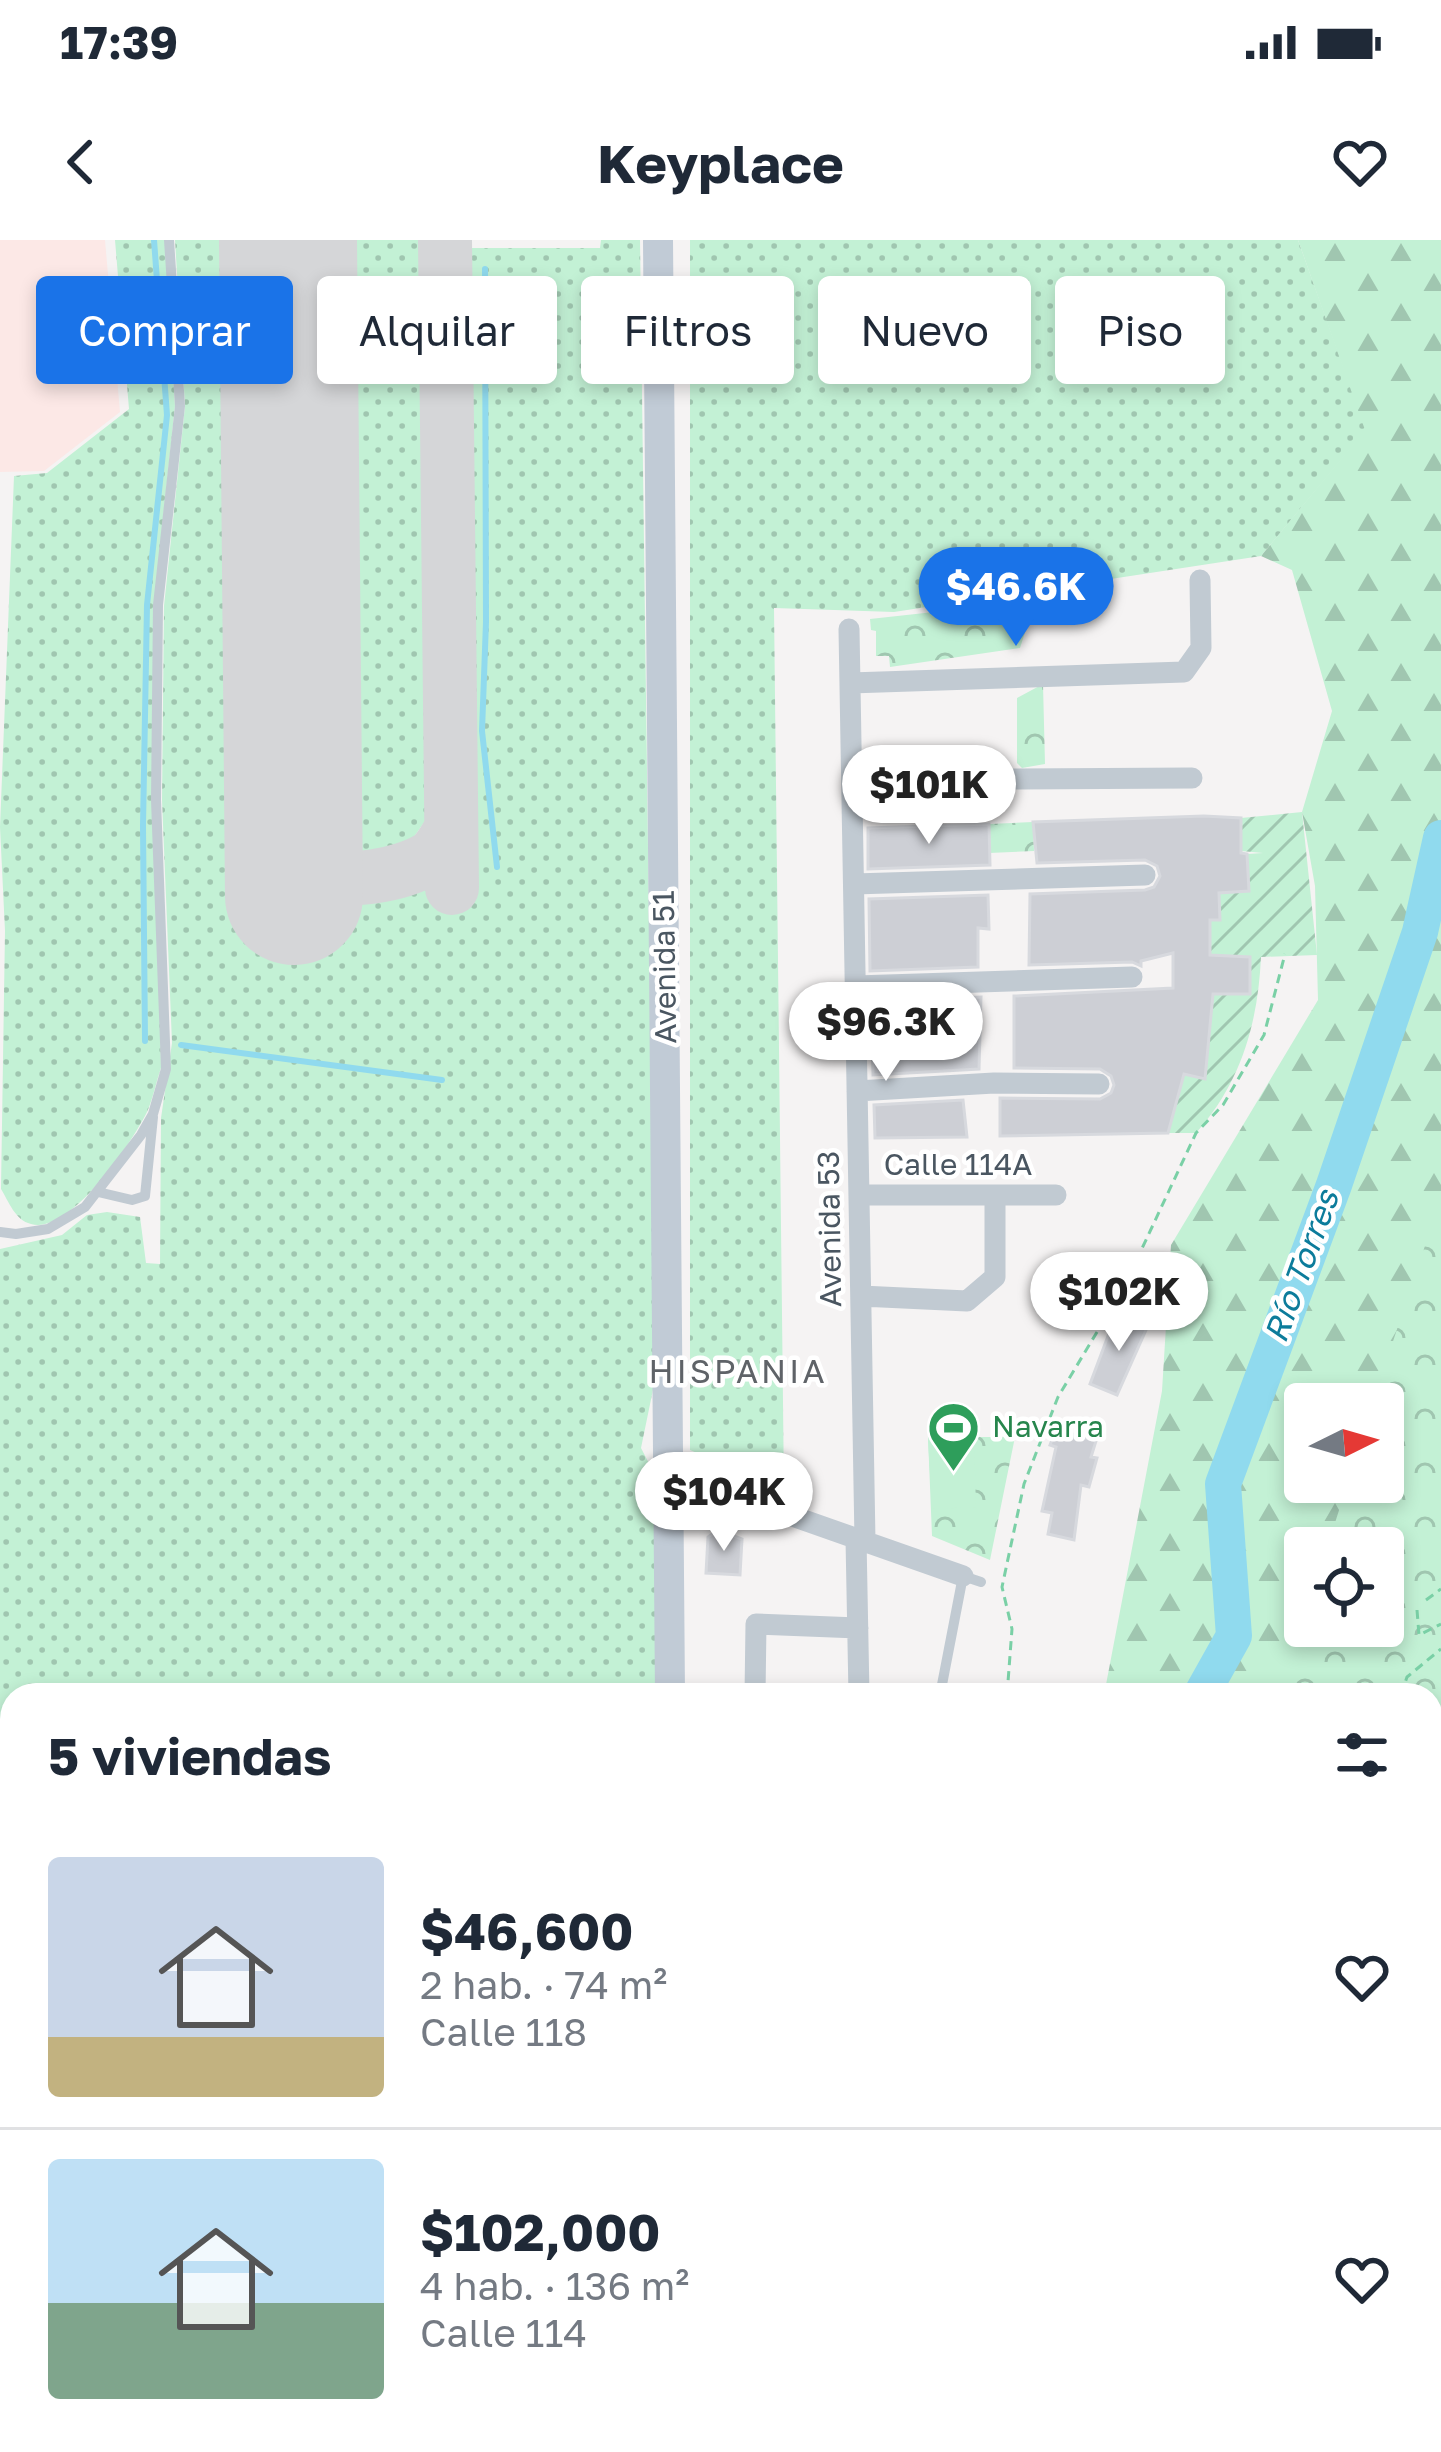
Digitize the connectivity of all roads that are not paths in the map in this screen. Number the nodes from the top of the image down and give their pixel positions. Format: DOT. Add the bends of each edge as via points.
graph roads {
  1 [pos="170,240"];
  2 [pos="658,240"];
  3 [pos="1200,580"];
  4 [pos="849,629"];
  5 [pos="850,683"];
  6 [pos="1192,778"];
  7 [pos="852,779"];
  8 [pos="1145,875"];
  9 [pos="854,884"];
  10 [pos="1132,977"];
  11 [pos="856,986"];
  12 [pos="1099,1084"];
  13 [pos="857,1090"];
  14 [pos="153,1114"];
  15 [pos="98,1192"];
  16 [pos="859,1195"];
  17 [pos="1056,1196"];
  18 [pos="995,1198"];
  19 [pos="0,1232"];
  20 [pos="861,1296"];
  21 [pos="670,1473"];
  22 [pos="861,1540"];
  23 [pos="972,1579"];
  24 [pos="858,1628"];
  25 [pos="670,1683"];
  26 [pos="755,1683"];
  27 [pos="859,1683"];
  28 [pos="943,1683"];
  1 -- 14 [label="lane" via="180,406 158,605 166,1069"];
  2 -- 21 [label="main road, Avenida 51"];
  3 -- 5 [label="street" via="1201,648 1184,672"];
  4 -- 5 [label="street, Avenida 53"];
  5 -- 7 [label="street, Avenida 53"];
  6 -- 7 [label="street"];
  7 -- 9 [label="street, Avenida 53"];
  8 -- 9 [label="street"];
  9 -- 11 [label="street, Avenida 53"];
  10 -- 11 [label="street"];
  11 -- 13 [label="street, Avenida 53"];
  12 -- 13 [label="street"];
  13 -- 16 [label="street, Avenida 53"];
  14 -- 15 [label="lane"];
  14 -- 15 [label="lane" via="145,1196"];
  15 -- 19 [label="lane" via="48,1229"];
  16 -- 18 [label="street, Calle 114A"];
  16 -- 20 [label="street, Avenida 53"];
  17 -- 18 [label="street, Calle 114A"];
  18 -- 20 [label="street" via="995,1277 967,1300"];
  20 -- 22 [label="street, Avenida 53"];
  21 -- 22 [label="street"];
  21 -- 25 [label="main road, Avenida 51"];
  22 -- 23 [label="street"];
  22 -- 24 [label="street, Avenida 53"];
  23 -- 28 [label="lane"];
  24 -- 26 [label="street" via="756,1624"];
  24 -- 27 [label="street, Avenida 53"];
}
